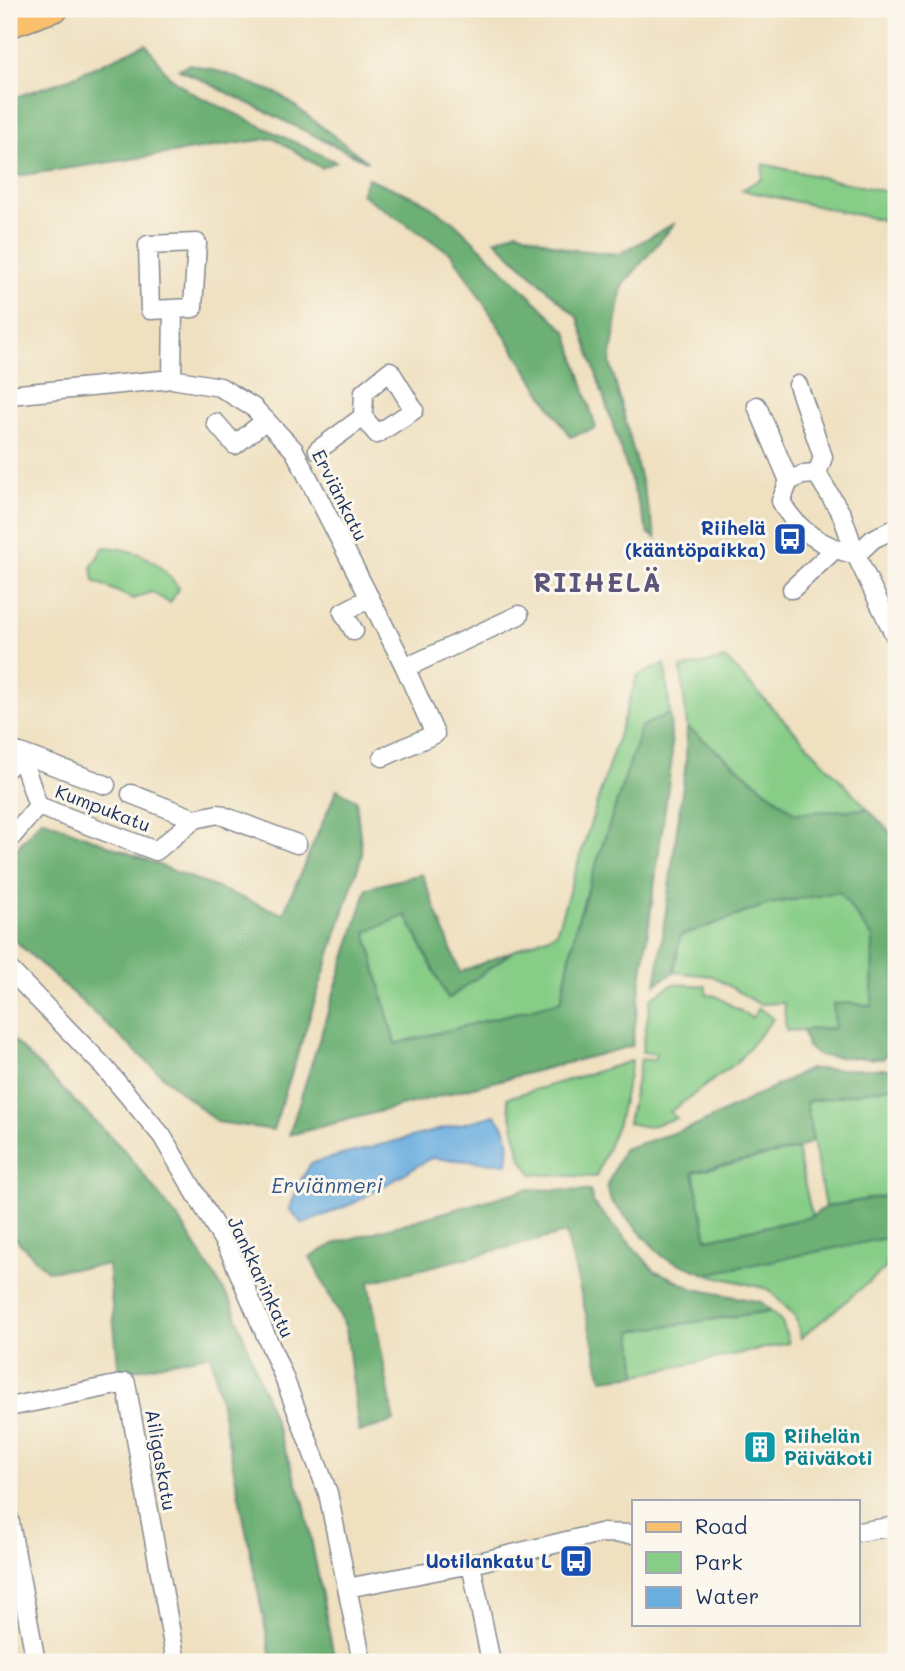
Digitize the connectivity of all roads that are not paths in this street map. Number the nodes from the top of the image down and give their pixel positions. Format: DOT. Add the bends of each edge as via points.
graph roads {
  1 [pos="57,9"];
  2 [pos="9,26"];
  3 [pos="173,309"];
  4 [pos="172,379"];
  5 [pos="798,385"];
  6 [pos="9,395"];
  7 [pos="757,406"];
  8 [pos="363,417"];
  9 [pos="266,420"];
  10 [pos="216,423"];
  11 [pos="318,450"];
  12 [pos="817,474"];
  13 [pos="789,481"];
  14 [pos="896,528"];
  15 [pos="834,550"];
  16 [pos="856,555"];
  17 [pos="792,589"];
  18 [pos="370,598"];
  19 [pos="519,615"];
  20 [pos="354,631"];
  21 [pos="896,638"];
  22 [pos="404,665"];
  23 [pos="383,757"];
  24 [pos="14,760"];
  25 [pos="106,785"];
  26 [pos="131,794"];
  27 [pos="38,806"];
  28 [pos="195,820"];
  29 [pos="9,840"];
  30 [pos="297,844"];
  31 [pos="9,969"];
  32 [pos="9,1407"];
  33 [pos="9,1518"];
  34 [pos="896,1526"];
  35 [pos="860,1532"];
  36 [pos="632,1534"];
  37 [pos="471,1564"];
  38 [pos="347,1588"];
  39 [pos="36,1662"];
  40 [pos="176,1662"];
  41 [pos="362,1662"];
  42 [pos="491,1662"];
  1 -- 2 [label="main road"];
  3 -- 3 [label="street" via="192,309 197,243 148,245 150,310"];
  3 -- 4 [label="street"];
  4 -- 6 [label="street, Erviänkatu"];
  4 -- 9 [label="street, Erviänkatu" via="220,387"];
  5 -- 12 [label="street" via="823,457"];
  7 -- 13 [label="street"];
  8 -- 11 [label="street"];
  9 -- 10 [label="street" via="235,445"];
  9 -- 18 [label="street, Erviänkatu" via="294,450"];
  12 -- 13 [label="street"];
  12 -- 16 [label="street" via="842,515"];
  13 -- 15 [label="street" via="781,501 789,517"];
  14 -- 16 [label="street" via="873,539"];
  15 -- 16 [label="street"];
  15 -- 17 [label="street"];
  16 -- 21 [label="street"];
  18 -- 20 [label="street" via="343,612"];
  18 -- 22 [label="street, Erviänkatu"];
  19 -- 22 [label="street"];
  22 -- 23 [label="street, Erviänkatu" via="435,734"];
  24 -- 25 [label="street"];
  24 -- 27 [label="street"];
  26 -- 28 [label="street"];
  27 -- 28 [label="street, Kumpukatu" via="156,851"];
  27 -- 29 [label="street, Kumpukatu"];
  28 -- 30 [label="street" via="218,814"];
  31 -- 38 [label="street, Jankkarinkatu" via="104,1067 162,1136 230,1252 328,1493"];
  32 -- 40 [label="street, Ailigaskatu" via="125,1383"];
  33 -- 39 [label="street"];
  34 -- 35 [label="street"];
  36 -- 37 [label="street" via="600,1533"];
  37 -- 38 [label="street"];
  37 -- 42 [label="street"];
  38 -- 41 [label="street, Jankkarinkatu"];
}
